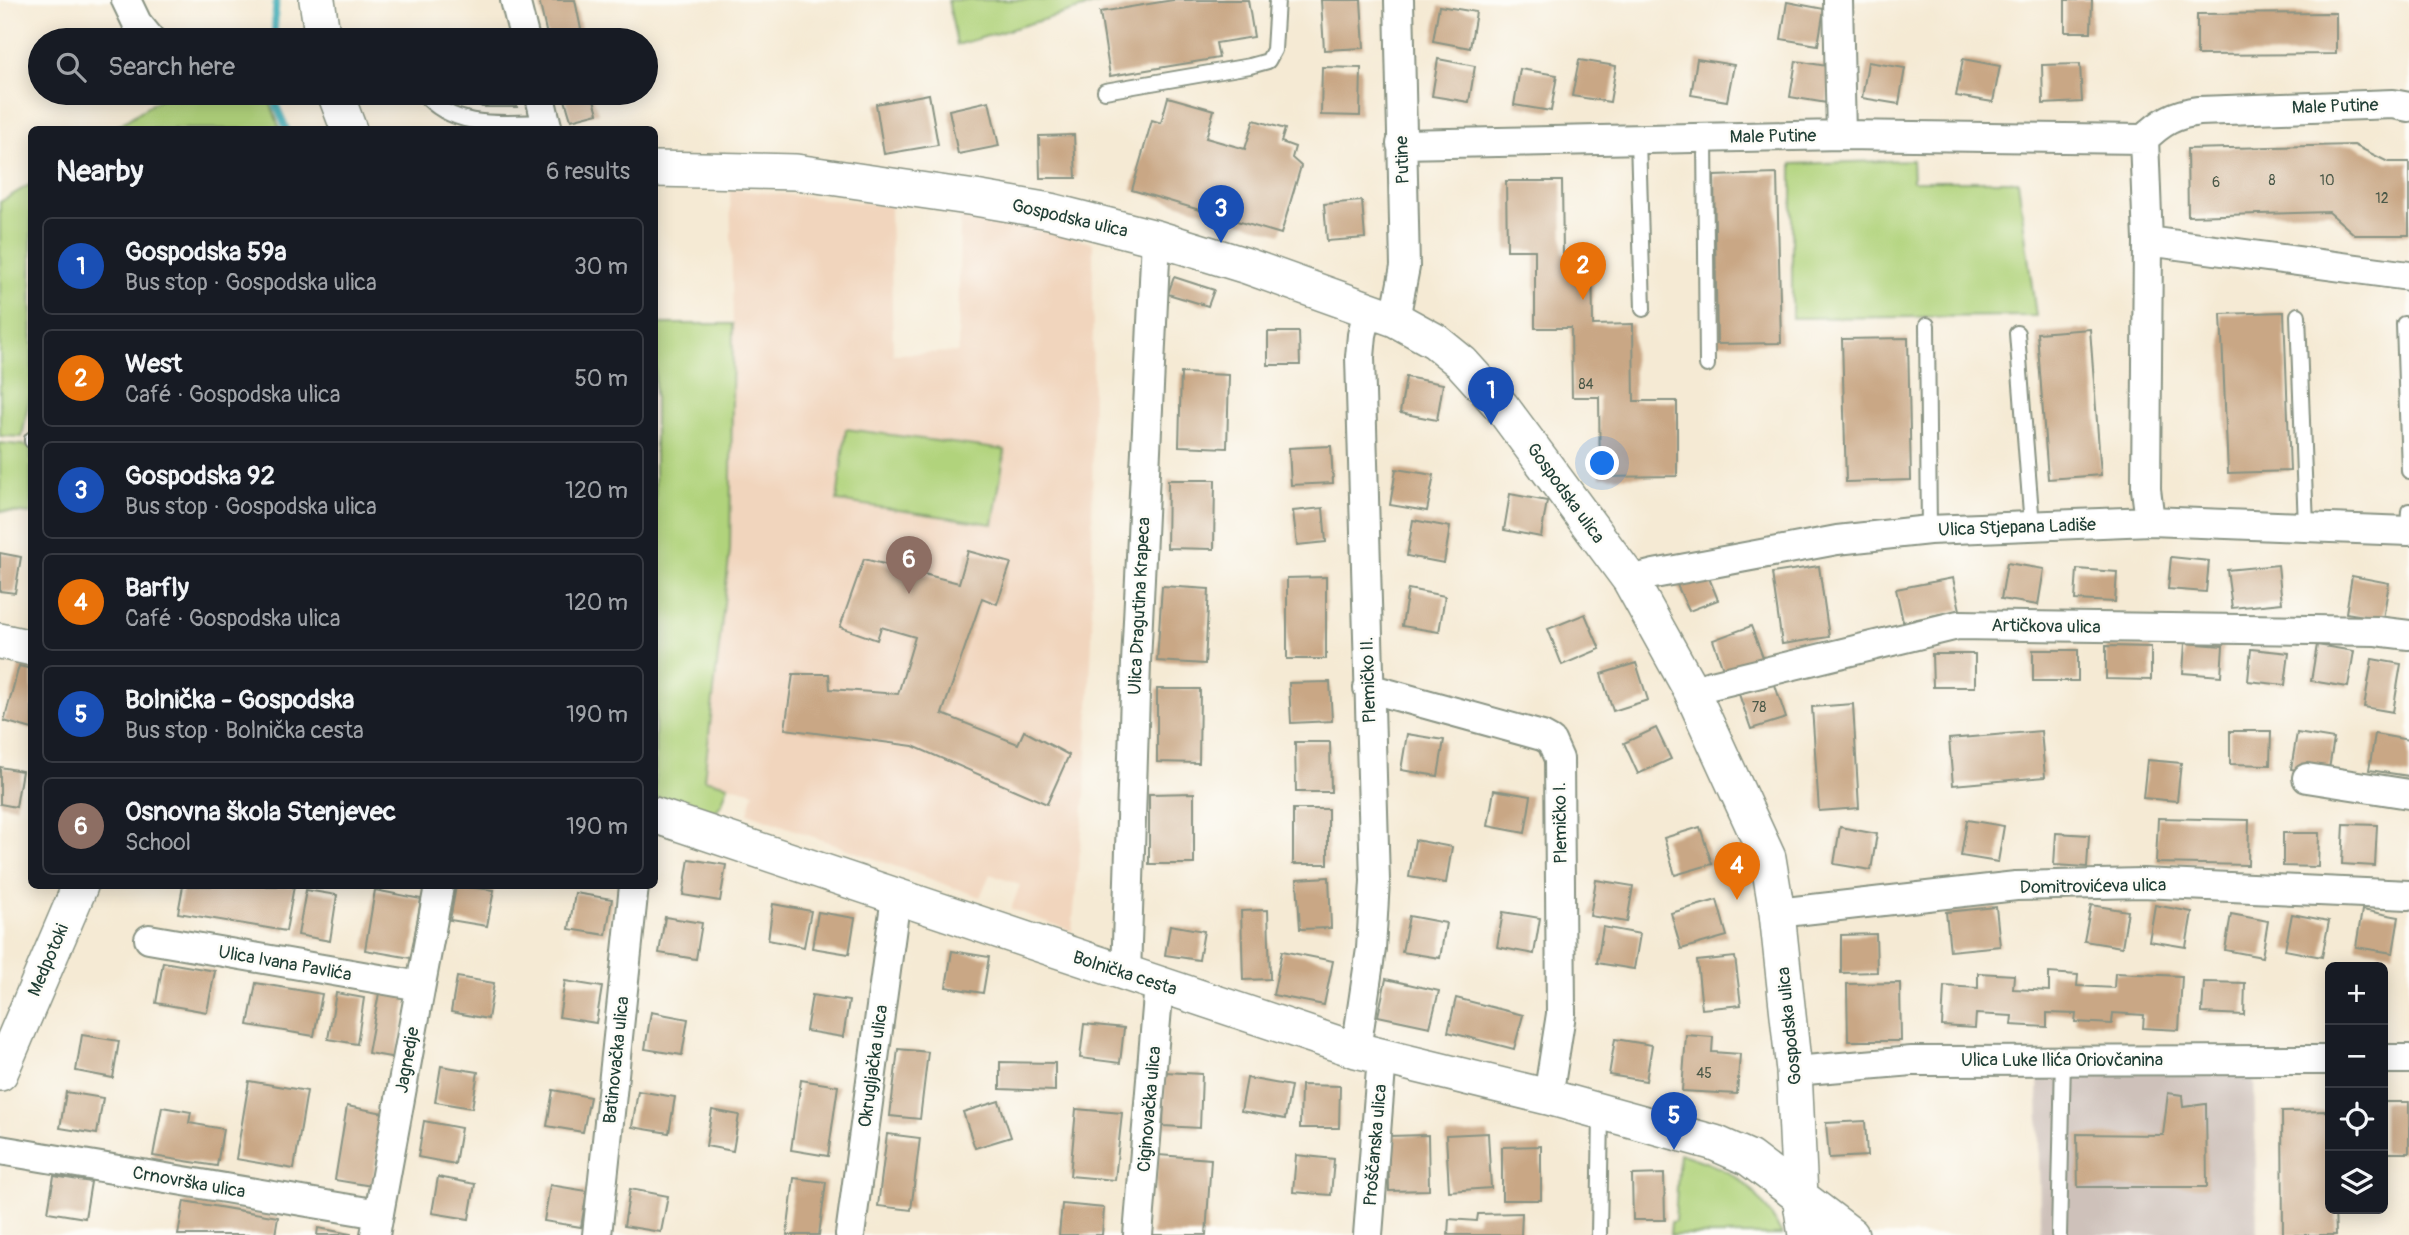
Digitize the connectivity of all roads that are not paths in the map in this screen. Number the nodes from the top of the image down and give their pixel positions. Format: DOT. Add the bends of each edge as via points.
graph roads {
  1 [pos="125,0"];
  2 [pos="317,0"];
  3 [pos="515,0"];
  4 [pos="1277,0"];
  5 [pos="1399,0"];
  6 [pos="1838,0"];
  7 [pos="141,28"];
  8 [pos="321,28"];
  9 [pos="522,28"];
  10 [pos="1105,91"];
  11 [pos="340,105"];
  12 [pos="437,105"];
  13 [pos="542,105"];
  14 [pos="2409,107"];
  15 [pos="347,126"];
  16 [pos="547,126"];
  17 [pos="1841,135"];
  18 [pos="1705,137"];
  19 [pos="1638,139"];
  20 [pos="2144,139"];
  21 [pos="1401,144"];
  22 [pos="658,169"];
  23 [pos="1156,238"];
  24 [pos="2148,241"];
  25 [pos="2409,276"];
  26 [pos="1643,309"];
  27 [pos="1382,315"];
  28 [pos="2298,315"];
  29 [pos="2404,324"];
  30 [pos="1927,325"];
  31 [pos="2017,334"];
  32 [pos="1707,365"];
  33 [pos="2409,471"];
  34 [pos="2150,522"];
  35 [pos="2409,524"];
  36 [pos="2032,526"];
  37 [pos="2306,527"];
  38 [pos="1929,530"];
  39 [pos="1630,580"];
  40 [pos="2409,635"];
  41 [pos="1368,688"];
  42 [pos="1691,690"];
  43 [pos="2307,778"];
  44 [pos="2409,794"];
  45 [pos="658,816"];
  46 [pos="79,889"];
  47 [pos="438,889"];
  48 [pos="634,889"];
  49 [pos="2409,895"];
  50 [pos="895,897"];
  51 [pos="1777,913"];
  52 [pos="149,939"];
  53 [pos="1126,974"];
  54 [pos="1160,984"];
  55 [pos="420,986"];
  56 [pos="1369,1053"];
  57 [pos="2388,1059"];
  58 [pos="2409,1059"];
  59 [pos="2063,1060"];
  60 [pos="2325,1060"];
  61 [pos="1794,1071"];
  62 [pos="0,1073"];
  63 [pos="1548,1097"];
  64 [pos="1601,1112"];
  65 [pos="0,1150"];
  66 [pos="1800,1196"];
  67 [pos="377,1224"];
  68 [pos="597,1235"];
  69 [pos="850,1235"];
  70 [pos="1138,1235"];
  71 [pos="1368,1235"];
  72 [pos="1599,1235"];
  73 [pos="1806,1235"];
  74 [pos="1851,1235"];
  75 [pos="2059,1235"];
  1 -- 7 [label="street"];
  2 -- 8 [label="street"];
  3 -- 9 [label="street"];
  4 -- 10 [label="lane" via="1274,50 1268,61"];
  5 -- 21 [label="street, Putine"];
  6 -- 17 [label="street"];
  11 -- 15 [label="street"];
  12 -- 16 [label="lane" via="456,117 483,123"];
  13 -- 16 [label="street"];
  14 -- 20 [label="street, Male Putine" via="2179,113"];
  17 -- 18 [label="street, Male Putine"];
  17 -- 20 [label="street, Male Putine"];
  18 -- 19 [label="street, Male Putine"];
  18 -- 32 [label="lane"];
  19 -- 21 [label="street, Male Putine"];
  19 -- 26 [label="lane"];
  20 -- 24 [label="street"];
  21 -- 27 [label="street, Putine" via="1405,267"];
  22 -- 23 [label="street, Gospodska ulica" via="796,172 1050,211"];
  23 -- 27 [label="street, Gospodska ulica"];
  23 -- 53 [label="street, Ulica Dragutina Krapeca"];
  24 -- 25 [label="street"];
  24 -- 34 [label="street"];
  27 -- 39 [label="street, Gospodska ulica" via="1435,341 1462,363 1501,406"];
  27 -- 41 [label="street, Plemičko II." via="1362,335 1360,357"];
  28 -- 37 [label="lane"];
  29 -- 33 [label="lane"];
  30 -- 38 [label="lane"];
  31 -- 36 [label="lane"];
  34 -- 36 [label="street, Ulica Stjepana Ladiše"];
  34 -- 37 [label="street, Ulica Stjepana Ladiše"];
  35 -- 37 [label="street, Ulica Stjepana Ladiše"];
  36 -- 38 [label="street, Ulica Stjepana Ladiše"];
  38 -- 39 [label="street, Ulica Stjepana Ladiše" via="1837,540"];
  39 -- 42 [label="street, Gospodska ulica"];
  40 -- 42 [label="street, Artičkova ulica" via="1958,625"];
  41 -- 56 [label="street, Plemičko II." via="1374,881"];
  41 -- 63 [label="street, Plemičko I." via="1542,736 1551,741 1559,759 1561,1014"];
  42 -- 51 [label="street, Gospodska ulica" via="1768,858"];
  43 -- 44 [label="street"];
  45 -- 50 [label="street, Bolnička cesta"];
  46 -- 62 [label="street, Medpotoki"];
  47 -- 55 [label="street, Jagnedje"];
  48 -- 68 [label="street, Batinovačka ulica"];
  49 -- 51 [label="street, Domitrovićeva ulica" via="2114,883 2016,886"];
  50 -- 53 [label="street, Bolnička cesta"];
  50 -- 69 [label="street, Okrugljačka ulica"];
  51 -- 61 [label="street, Gospodska ulica"];
  52 -- 55 [label="street, Ulica Ivana Pavlića"];
  53 -- 54 [label="street, Bolnička cesta"];
  54 -- 56 [label="street, Bolnička cesta"];
  54 -- 70 [label="street, Ciginovačka ulica"];
  55 -- 67 [label="street, Jagnedje"];
  56 -- 63 [label="street, Bolnička cesta"];
  56 -- 71 [label="street, Proščanska ulica"];
  57 -- 58 [label="street"];
  59 -- 60 [label="street, Ulica Luke Ilića Oriovčanina"];
  59 -- 61 [label="street, Ulica Luke Ilića Oriovčanina" via="1912,1061"];
  59 -- 75 [label="lane"];
  61 -- 66 [label="street, Gospodska ulica"];
  63 -- 64 [label="street, Bolnička cesta"];
  64 -- 66 [label="street, Bolnička cesta" via="1736,1151"];
  64 -- 72 [label="lane"];
  65 -- 67 [label="street, Crnovrška ulica"];
  66 -- 73 [label="street, Gospodska ulica"];
  66 -- 74 [label="street, Bolnička cesta"];
}
